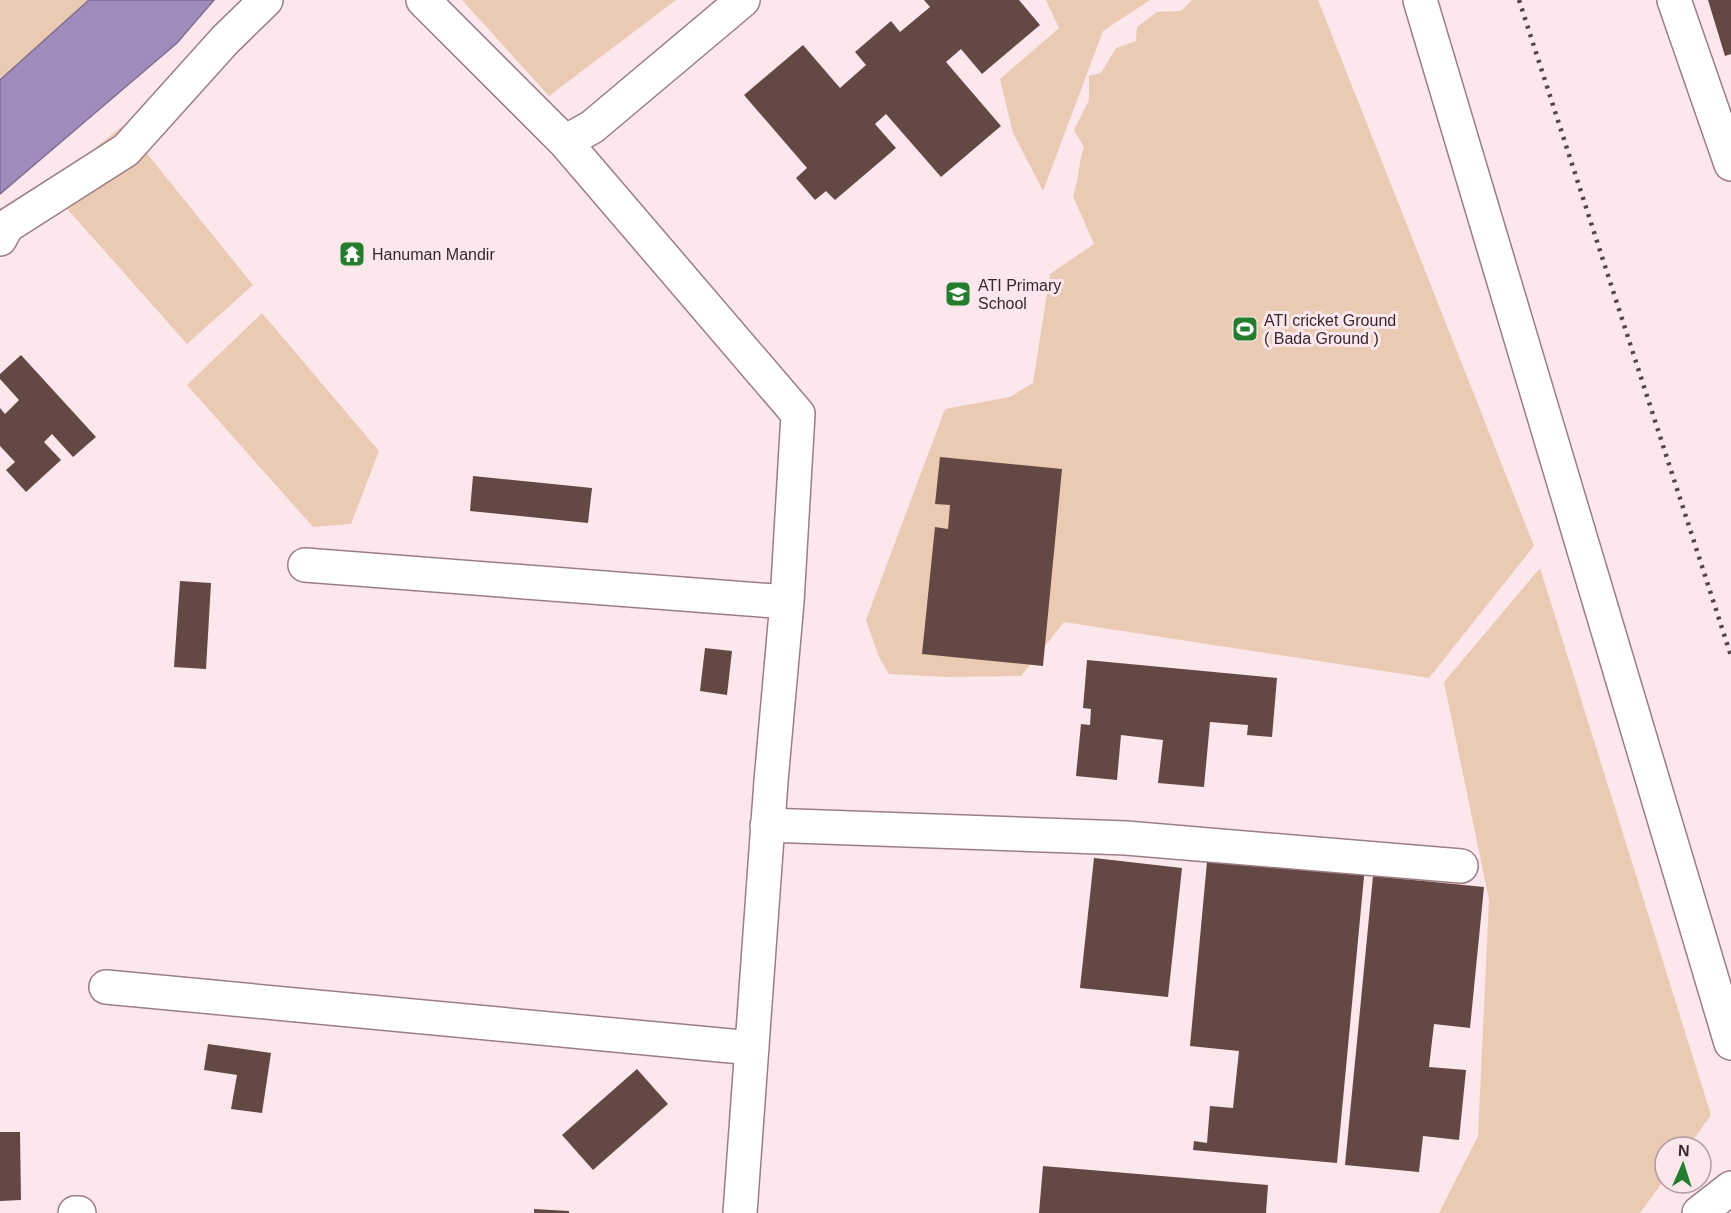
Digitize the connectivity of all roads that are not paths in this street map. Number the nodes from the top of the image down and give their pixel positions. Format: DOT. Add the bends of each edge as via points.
graph roads {
  1 [pos="266,0"];
  2 [pos="423,0"];
  3 [pos="743,0"];
  4 [pos="1420,0"];
  5 [pos="1674,0"];
  6 [pos="565,142"];
  7 [pos="1731,164"];
  8 [pos="0,239"];
  9 [pos="306,564"];
  10 [pos="787,602"];
  11 [pos="767,825"];
  12 [pos="1461,866"];
  13 [pos="106,987"];
  14 [pos="1731,1043"];
  15 [pos="752,1048"];
  16 [pos="1731,1188"];
  17 [pos="740,1213"];
  18 [pos="1699,1213"];
  1 -- 8 [label="street" via="126,150 8,226"];
  2 -- 6 [label="street"];
  3 -- 6 [label="street" via="592,127"];
  4 -- 14 [label="street"];
  5 -- 7 [label="street"];
  6 -- 10 [label="street" via="798,414"];
  9 -- 10 [label="street"];
  10 -- 11 [label="street"];
  11 -- 12 [label="street" via="1126,838"];
  11 -- 15 [label="street"];
  13 -- 15 [label="street"];
  15 -- 17 [label="street"];
  16 -- 18 [label="street"];
}
